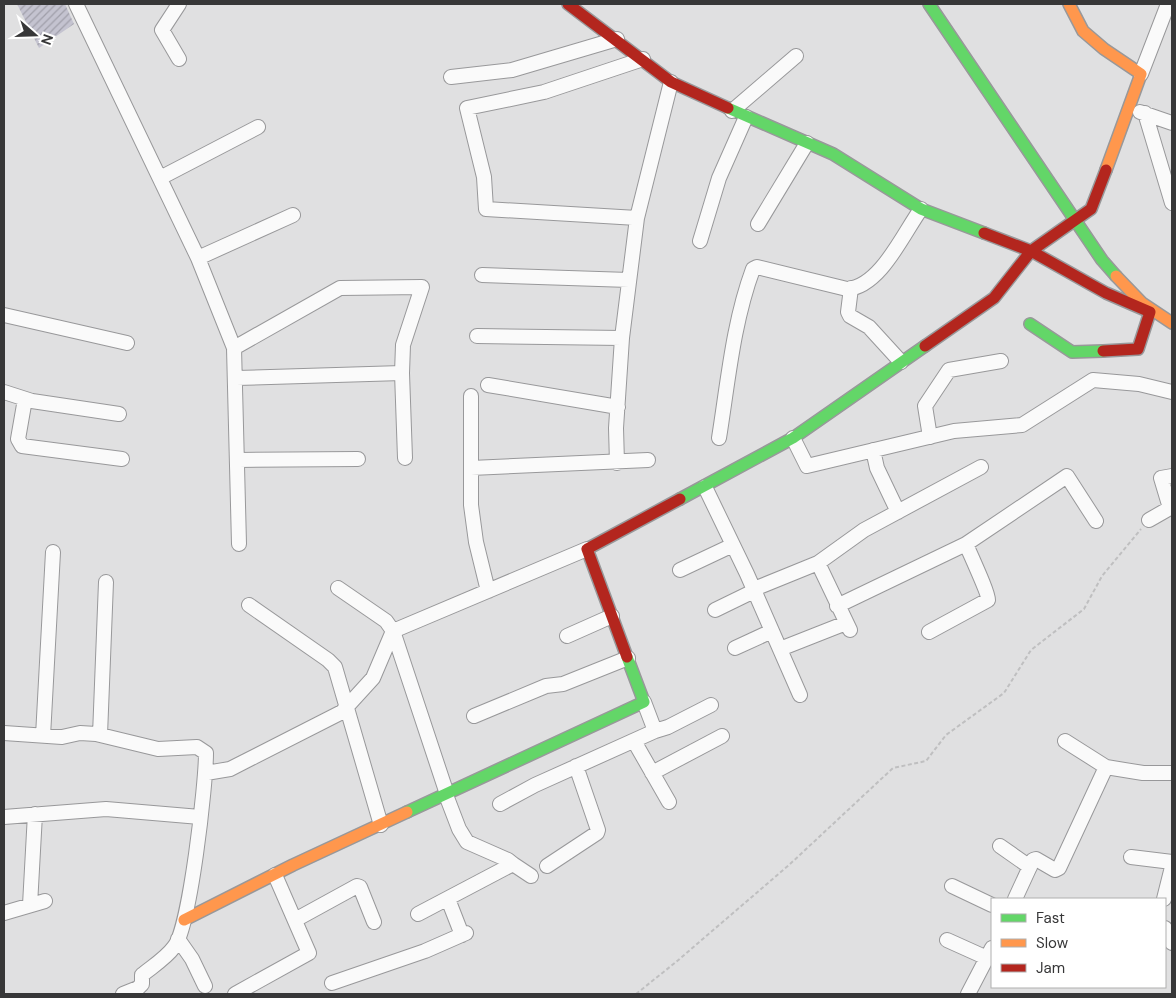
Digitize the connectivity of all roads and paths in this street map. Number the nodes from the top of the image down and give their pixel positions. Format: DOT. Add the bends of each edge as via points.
graph roads {
  1 [pos="76,4"];
  2 [pos="179,4"];
  3 [pos="568,4"];
  4 [pos="929,4"];
  5 [pos="1069,4"];
  6 [pos="1168,4"];
  7 [pos="617,38"];
  8 [pos="796,56"];
  9 [pos="179,59"];
  10 [pos="643,59"];
  11 [pos="1141,74"];
  12 [pos="451,77"];
  13 [pos="671,82"];
  14 [pos="1128,109"];
  15 [pos="732,110"];
  16 [pos="1145,113"];
  17 [pos="746,117"];
  18 [pos="1172,123"];
  19 [pos="258,127"];
  20 [pos="807,143"];
  21 [pos="160,178"];
  22 [pos="1172,203"];
  23 [pos="921,209"];
  24 [pos="293,215"];
  25 [pos="637,218"];
  26 [pos="1074,221"];
  27 [pos="758,224"];
  28 [pos="700,241"];
  29 [pos="1031,252"];
  30 [pos="198,258"];
  31 [pos="482,275"];
  32 [pos="629,280"];
  33 [pos="850,288"];
  34 [pos="1150,312"];
  35 [pos="4,314"];
  36 [pos="1172,323"];
  37 [pos="1030,324"];
  38 [pos="477,336"];
  39 [pos="622,338"];
  40 [pos="127,344"];
  41 [pos="234,348"];
  42 [pos="1001,361"];
  43 [pos="900,362"];
  44 [pos="402,373"];
  45 [pos="236,378"];
  46 [pos="488,385"];
  47 [pos="4,392"];
  48 [pos="1172,394"];
  49 [pos="471,396"];
  50 [pos="25,399"];
  51 [pos="618,406"];
  52 [pos="118,414"];
  53 [pos="930,436"];
  54 [pos="719,438"];
  55 [pos="793,438"];
  56 [pos="873,450"];
  57 [pos="405,458"];
  58 [pos="122,459"];
  59 [pos="358,459"];
  60 [pos="238,460"];
  61 [pos="648,460"];
  62 [pos="617,463"];
  63 [pos="981,467"];
  64 [pos="471,468"];
  65 [pos="1172,476"];
  66 [pos="705,487"];
  67 [pos="898,512"];
  68 [pos="1149,520"];
  69 [pos="1096,521"];
  70 [pos="239,544"];
  71 [pos="966,544"];
  72 [pos="733,545"];
  73 [pos="587,549"];
  74 [pos="53,552"];
  75 [pos="818,563"];
  76 [pos="680,570"];
  77 [pos="106,582"];
  78 [pos="338,588"];
  79 [pos="754,590"];
  80 [pos="488,591"];
  81 [pos="250,605"];
  82 [pos="837,606"];
  83 [pos="715,610"];
  84 [pos="612,616"];
  85 [pos="393,631"];
  86 [pos="772,631"];
  87 [pos="929,632"];
  88 [pos="568,636"];
  89 [pos="735,648"];
  90 [pos="780,649"];
  91 [pos="628,658"];
  92 [pos="800,695"];
  93 [pos="644,702"];
  94 [pos="711,705"];
  95 [pos="346,706"];
  96 [pos="474,716"];
  97 [pos="654,731"];
  98 [pos="4,733"];
  99 [pos="100,735"];
  100 [pos="42,736"];
  101 [pos="722,736"];
  102 [pos="634,741"];
  103 [pos="1065,741"];
  104 [pos="576,766"];
  105 [pos="1106,767"];
  106 [pos="206,773"];
  107 [pos="652,773"];
  108 [pos="1172,773"];
  109 [pos="447,794"];
  110 [pos="669,802"];
  111 [pos="500,804"];
  112 [pos="35,814"];
  113 [pos="4,817"];
  114 [pos="200,817"];
  115 [pos="381,825"];
  116 [pos="1000,846"];
  117 [pos="1131,857"];
  118 [pos="1172,862"];
  119 [pos="513,864"];
  120 [pos="547,866"];
  121 [pos="1030,867"];
  122 [pos="1172,867"];
  123 [pos="275,875"];
  124 [pos="531,876"];
  125 [pos="952,886"];
  126 [pos="1015,898"];
  127 [pos="1164,898"];
  128 [pos="448,899"];
  129 [pos="46,901"];
  130 [pos="991,905"];
  131 [pos="30,906"];
  132 [pos="4,913"];
  133 [pos="418,914"];
  134 [pos="184,920"];
  135 [pos="295,920"];
  136 [pos="374,922"];
  137 [pos="1166,930"];
  138 [pos="178,939"];
  139 [pos="946,940"];
  140 [pos="1172,942"];
  141 [pos="989,953"];
  142 [pos="332,983"];
  143 [pos="205,986"];
  144 [pos="123,994"];
  145 [pos="235,994"];
  146 [pos="636,994"];
  147 [pos="968,994"];
  1 -- 21 [label="street"];
  2 -- 9 [label="street" via="162,30"];
  3 -- 7 [label="street"];
  4 -- 26 [label="street"];
  5 -- 11 [label="street" via="1083,30"];
  6 -- 11 [label="street"];
  7 -- 10 [label="street"];
  7 -- 12 [label="street" via="512,70"];
  8 -- 15 [label="street"];
  10 -- 13 [label="street"];
  10 -- 25 [label="street" via="544,92 467,108 484,177 486,209"];
  11 -- 14 [label="street"];
  13 -- 15 [label="street"];
  13 -- 25 [label="street"];
  14 -- 16 [label="street"];
  14 -- 26 [label="street" via="1092,209"];
  15 -- 17 [label="street"];
  16 -- 18 [label="street"];
  16 -- 22 [label="street"];
  17 -- 20 [label="street"];
  17 -- 28 [label="street" via="718,178"];
  19 -- 21 [label="street"];
  20 -- 23 [label="street" via="833,154"];
  20 -- 27 [label="street"];
  21 -- 30 [label="street"];
  23 -- 29 [label="street"];
  23 -- 33 [label="street" via="871,280"];
  24 -- 30 [label="street"];
  25 -- 32 [label="street"];
  26 -- 29 [label="street"];
  26 -- 34 [label="street" via="1124,287"];
  29 -- 34 [label="street" via="1106,293"];
  29 -- 43 [label="street" via="994,298"];
  30 -- 41 [label="street"];
  31 -- 32 [label="street"];
  32 -- 39 [label="street"];
  33 -- 43 [label="street" via="850,316 869,327"];
  33 -- 54 [label="street" via="757,267 752,269 733,349"];
  34 -- 36 [label="street"];
  34 -- 37 [label="street" via="1138,349 1072,352"];
  35 -- 40 [label="street"];
  38 -- 39 [label="street"];
  39 -- 51 [label="street"];
  41 -- 44 [label="street" via="340,288 422,288 403,345"];
  41 -- 45 [label="street"];
  42 -- 53 [label="street" via="949,370 925,406"];
  43 -- 55 [label="street"];
  44 -- 45 [label="street"];
  44 -- 57 [label="street"];
  45 -- 60 [label="street"];
  46 -- 51 [label="street"];
  47 -- 50 [label="street"];
  48 -- 53 [label="street" via="1139,384 1093,380 1022,425"];
  49 -- 64 [label="street"];
  50 -- 52 [label="street"];
  50 -- 58 [label="street" via="18,439 22,446"];
  51 -- 62 [label="street"];
  53 -- 56 [label="street"];
  55 -- 56 [label="street" via="807,466"];
  55 -- 66 [label="street"];
  56 -- 67 [label="street" via="877,468"];
  59 -- 60 [label="street"];
  60 -- 70 [label="street"];
  61 -- 62 [label="street"];
  62 -- 64 [label="street"];
  63 -- 67 [label="street"];
  64 -- 80 [label="street" via="470,505"];
  65 -- 68 [label="street" via="1161,478 1170,508"];
  66 -- 72 [label="street"];
  66 -- 73 [label="street"];
  67 -- 75 [label="street" via="864,530"];
  68 -- 146 [label="path" via="1102,576 1084,609 1030,650 1004,693 946,735 926,761 893,768 789,865"];
  69 -- 71 [label="street" via="1066,476"];
  71 -- 82 [label="street"];
  71 -- 87 [label="street" via="988,600"];
  72 -- 76 [label="street"];
  72 -- 79 [label="street"];
  73 -- 80 [label="street"];
  73 -- 84 [label="street"];
  74 -- 100 [label="street"];
  75 -- 79 [label="street"];
  75 -- 82 [label="street"];
  77 -- 99 [label="street"];
  78 -- 85 [label="street" via="386,621"];
  79 -- 83 [label="street"];
  79 -- 86 [label="street"];
  80 -- 85 [label="street"];
  81 -- 95 [label="street" via="335,667"];
  82 -- 90 [label="street" via="848,626"];
  84 -- 88 [label="street"];
  84 -- 91 [label="street"];
  85 -- 95 [label="street" via="373,678"];
  85 -- 109 [label="street"];
  86 -- 89 [label="street"];
  86 -- 90 [label="street"];
  90 -- 92 [label="street"];
  91 -- 93 [label="street"];
  91 -- 96 [label="street" via="563,684 546,686"];
  93 -- 97 [label="street"];
  93 -- 109 [label="street"];
  94 -- 97 [label="street"];
  95 -- 106 [label="street" via="342,712 239,765"];
  95 -- 115 [label="street"];
  97 -- 102 [label="street"];
  98 -- 100 [label="street"];
  99 -- 100 [label="street"];
  99 -- 106 [label="street" via="158,749 197,747 206,753"];
  101 -- 107 [label="street"];
  102 -- 104 [label="street"];
  102 -- 107 [label="street"];
  103 -- 105 [label="street"];
  104 -- 111 [label="street"];
  104 -- 120 [label="street" via="597,834"];
  105 -- 108 [label="street" via="1143,774"];
  105 -- 121 [label="street" via="1059,868 1056,870 1036,859"];
  106 -- 114 [label="street"];
  107 -- 110 [label="street"];
  109 -- 115 [label="street"];
  109 -- 119 [label="street" via="458,829 467,842"];
  112 -- 113 [label="street"];
  112 -- 114 [label="street" via="106,809"];
  112 -- 131 [label="street"];
  114 -- 134 [label="street"];
  115 -- 123 [label="street"];
  116 -- 121 [label="street"];
  117 -- 118 [label="street"];
  119 -- 124 [label="street"];
  119 -- 128 [label="street"];
  121 -- 126 [label="street"];
  122 -- 127 [label="street"];
  123 -- 134 [label="street"];
  123 -- 135 [label="street"];
  125 -- 130 [label="street"];
  128 -- 133 [label="street"];
  128 -- 142 [label="street" via="464,934"];
  129 -- 131 [label="street"];
  131 -- 132 [label="street"];
  134 -- 138 [label="street"];
  135 -- 136 [label="street" via="357,886"];
  135 -- 145 [label="street" via="309,953"];
  137 -- 140 [label="street"];
  138 -- 143 [label="street"];
  138 -- 144 [label="street" via="175,947 142,975 142,984"];
  139 -- 141 [label="street"];
  141 -- 147 [label="street"];
}
